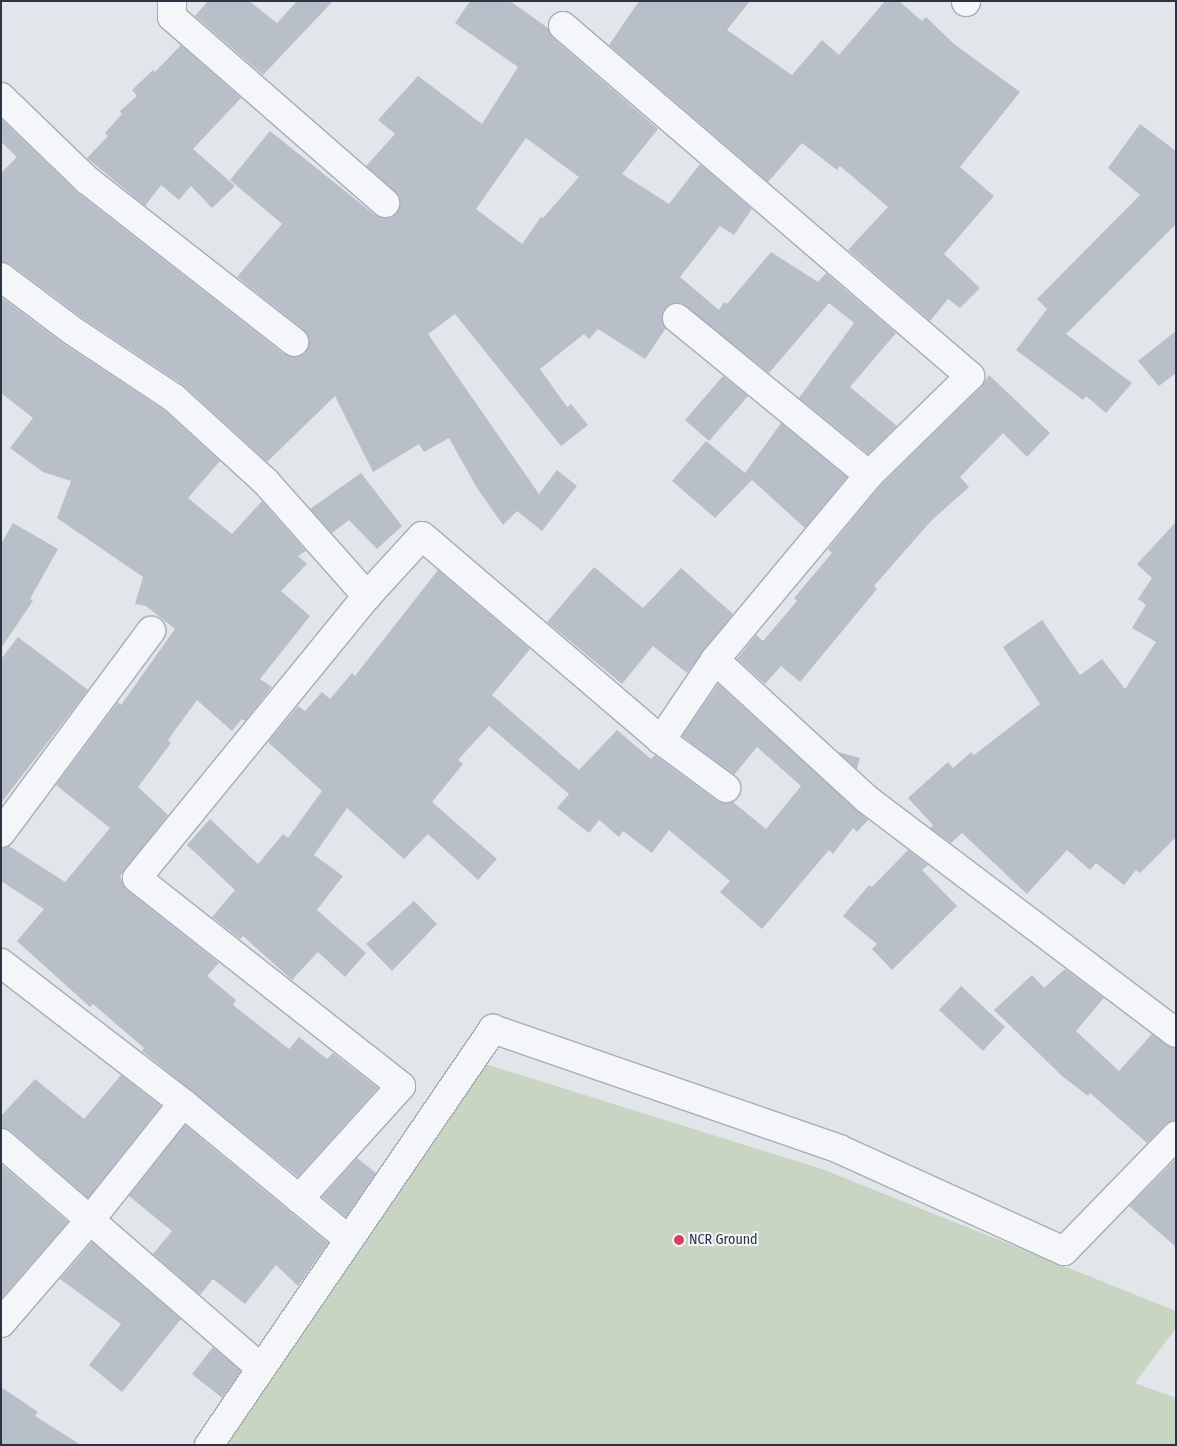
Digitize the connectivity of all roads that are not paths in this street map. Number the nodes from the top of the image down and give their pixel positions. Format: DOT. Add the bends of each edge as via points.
graph roads {
  1 [pos="172,1"];
  2 [pos="563,26"];
  3 [pos="1,97"];
  4 [pos="385,203"];
  5 [pos="1,277"];
  6 [pos="677,318"];
  7 [pos="294,342"];
  8 [pos="868,475"];
  9 [pos="367,596"];
  10 [pos="150,631"];
  11 [pos="714,660"];
  12 [pos="661,740"];
  13 [pos="726,788"];
  14 [pos="1,833"];
  15 [pos="1,963"];
  16 [pos="1176,1033"];
  17 [pos="183,1103"];
  18 [pos="1176,1136"];
  19 [pos="1,1143"];
  20 [pos="299,1199"];
  21 [pos="90,1220"];
  22 [pos="349,1240"];
  23 [pos="1,1323"];
  24 [pos="260,1367"];
  25 [pos="209,1445"];
  1 -- 4 [label="street" via="172,17"];
  2 -- 8 [label="street" via="970,376"];
  3 -- 7 [label="street" via="86,180"];
  5 -- 9 [label="street" via="73,331 174,398 265,481"];
  6 -- 8 [label="street"];
  8 -- 11 [label="street"];
  9 -- 12 [label="street" via="422,536"];
  9 -- 20 [label="street" via="137,878 401,1086"];
  10 -- 14 [label="street"];
  11 -- 12 [label="street"];
  11 -- 16 [label="street" via="868,800"];
  12 -- 13 [label="street"];
  15 -- 17 [label="street"];
  17 -- 20 [label="street"];
  17 -- 21 [label="street"];
  18 -- 22 [label="street" via="1064,1251 839,1149 492,1029"];
  19 -- 21 [label="street"];
  20 -- 22 [label="street"];
  21 -- 23 [label="street"];
  21 -- 24 [label="street"];
  22 -- 24 [label="street"];
  24 -- 25 [label="street"];
}
